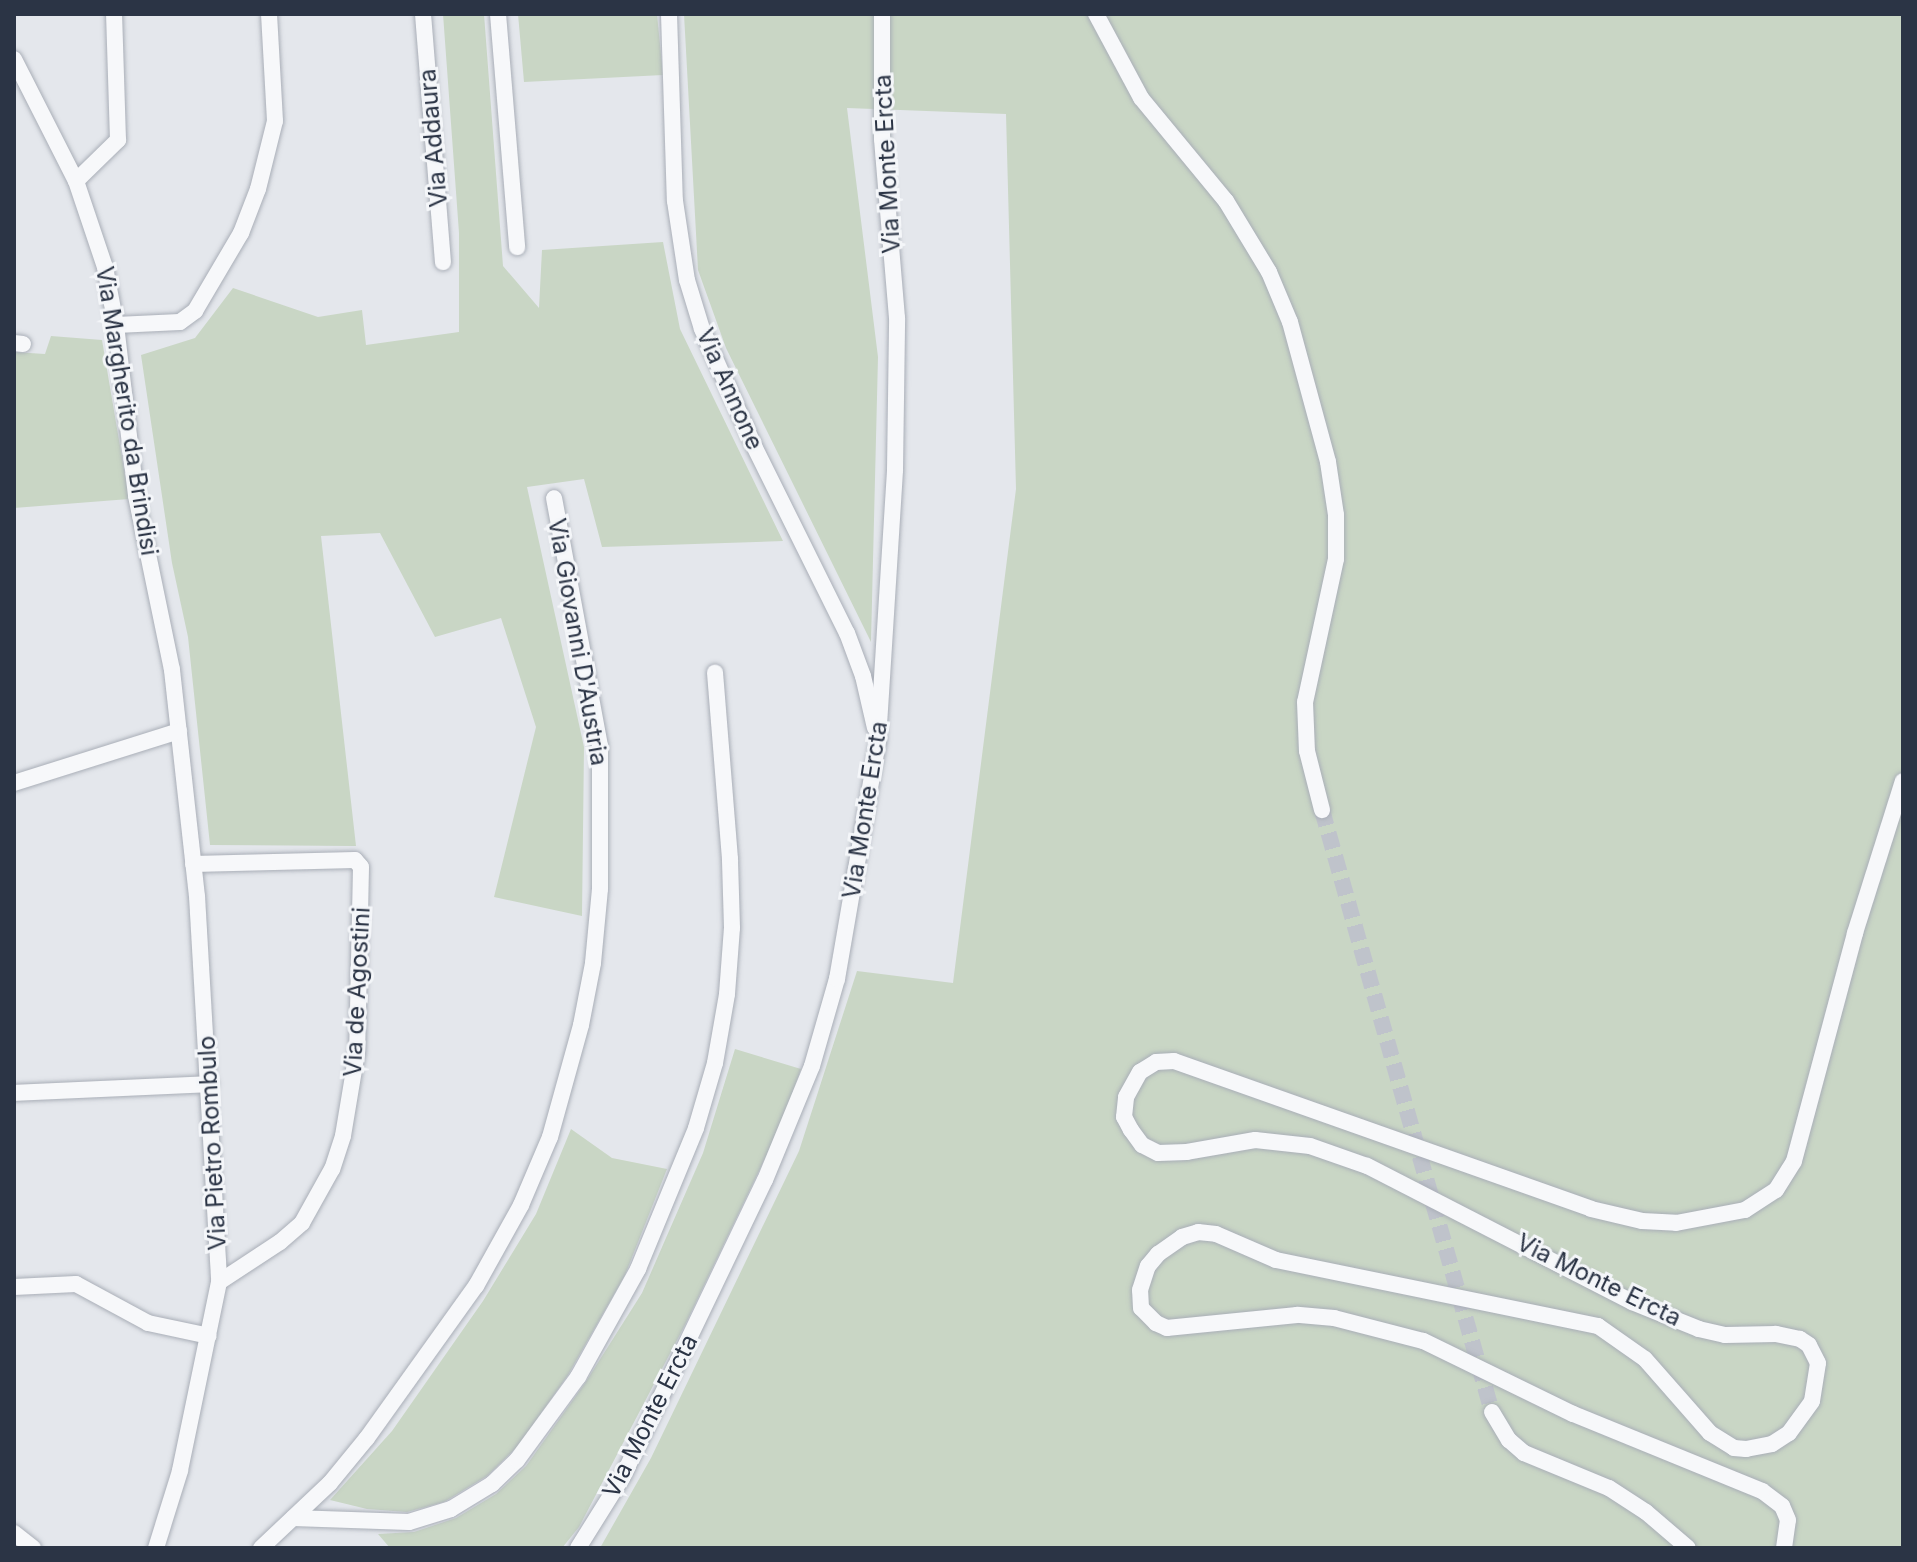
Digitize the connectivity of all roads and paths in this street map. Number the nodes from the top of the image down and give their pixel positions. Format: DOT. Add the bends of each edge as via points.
graph roads {
  1 [pos="114,14"];
  2 [pos="269,14"];
  3 [pos="423,14"];
  4 [pos="498,14"];
  5 [pos="669,14"];
  6 [pos="882,14"];
  7 [pos="1096,14"];
  8 [pos="14,59"];
  9 [pos="76,181"];
  10 [pos="517,247"];
  11 [pos="443,262"];
  12 [pos="116,325"];
  13 [pos="554,498"];
  14 [pos="715,673"];
  15 [pos="179,731"];
  16 [pos="878,741"];
  17 [pos="1903,781"];
  18 [pos="14,783"];
  19 [pos="1322,810"];
  20 [pos="193,864"];
  21 [pos="210,1084"];
  22 [pos="14,1093"];
  23 [pos="219,1282"];
  24 [pos="14,1287"];
  25 [pos="209,1336"];
  26 [pos="1492,1412"];
  27 [pos="293,1518"];
  28 [pos="14,1533"];
  29 [pos="33,1548"];
  30 [pos="156,1548"];
  31 [pos="261,1548"];
  32 [pos="578,1548"];
  33 [pos="1688,1548"];
  34 [pos="1784,1548"];
  1 -- 9 [label="street" via="118,140"];
  2 -- 12 [label="street" via="275,121 241,233 195,311 180,322"];
  3 -- 11 [label="street, Via Addaura"];
  4 -- 10 [label="street"];
  5 -- 16 [label="street, Via Annone" via="675,201 687,280 742,420 847,633"];
  6 -- 16 [label="street, Via Monte Ercta" via="882,139 898,376"];
  7 -- 19 [label="street" via="1141,98 1226,201 1269,272 1294,336 1328,462 1336,515 1332,583 1305,702 1307,751"];
  8 -- 9 [label="street, Via Margherito da Brindisi"];
  9 -- 12 [label="street, Via Margherito da Brindisi" via="105,267"];
  12 -- 15 [label="street, Via Margherito da Brindisi" via="136,496 165,622"];
  13 -- 27 [label="street, Via Giovanni D'Austria" via="600,746 600,889 581,1025 550,1137 521,1205 476,1286 367,1438"];
  14 -- 27 [label="street" via="730,859 727,994 696,1128 612,1322 541,1430 492,1484 451,1509 409,1522"];
  15 -- 18 [label="street"];
  15 -- 20 [label="street, Via Pietro Rombulo"];
  16 -- 32 [label="street, Via Monte Ercta" via="837,979 793,1118 623,1476"];
  17 -- 34 [label="street, Via Monte Ercta" via="1855,933 1794,1161 1776,1190 1745,1210 1676,1223 1591,1209 1174,1061 1156,1062 1140,1072 1126,1097 1124,1117 1131,1130 1142,1145 1158,1153 1255,1140 1310,1146 1367,1166 1632,1302 1699,1329 1725,1335 1776,1334 1809,1345 1818,1363 1812,1401 1789,1433 1772,1444 1746,1449 1710,1433 1645,1359 1598,1326 1276,1260 1216,1234 1198,1232 1158,1254 1140,1290 1141,1308 1167,1328 1297,1315 1423,1341 1573,1414 1762,1491 1782,1506 1788,1520"];
  20 -- 21 [label="street, Via Pietro Rombulo"];
  20 -- 23 [label="street, Via de Agostini" via="355,860 361,867 357,1052 332,1169 302,1223"];
  21 -- 22 [label="street"];
  21 -- 23 [label="street, Via Pietro Rombulo"];
  23 -- 25 [label="street, Via Pietro Rombulo"];
  24 -- 25 [label="street" via="76,1284 148,1323"];
  25 -- 30 [label="street, Via Pietro Rombulo" via="180,1471"];
  26 -- 33 [label="street" via="1524,1453 1609,1488"];
  27 -- 31 [label="street, Via Giovanni D'Austria"];
  28 -- 29 [label="street"];
}
